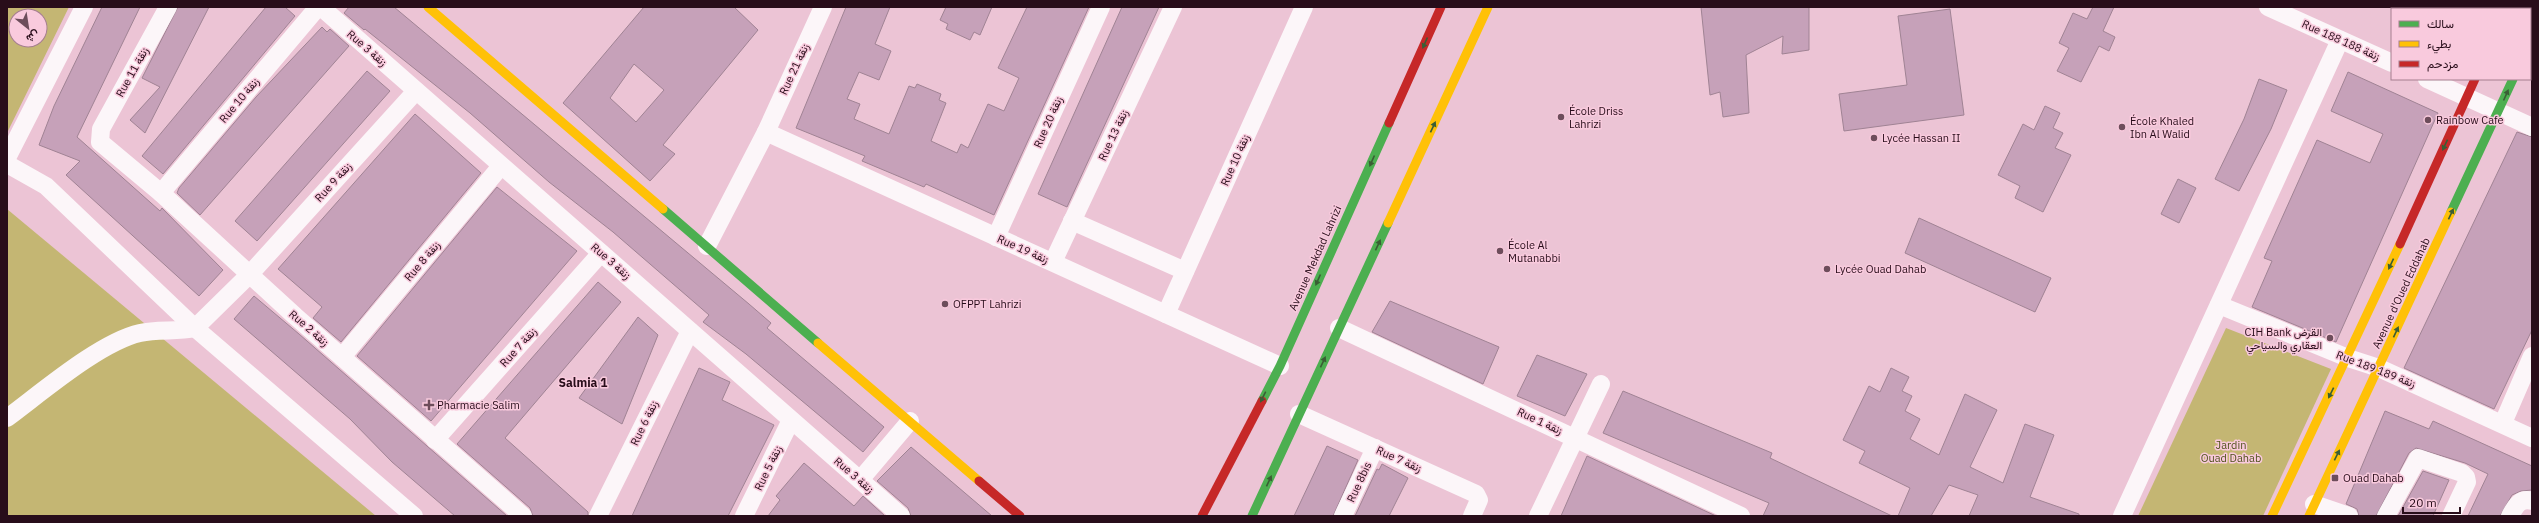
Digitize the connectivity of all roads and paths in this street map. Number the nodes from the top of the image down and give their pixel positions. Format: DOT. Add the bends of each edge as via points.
graph roads {
  1 [pos="84,7"];
  2 [pos="168,7"];
  3 [pos="319,7"];
  4 [pos="428,7"];
  5 [pos="822,7"];
  6 [pos="1100,7"];
  7 [pos="1173,7"];
  8 [pos="1304,7"];
  9 [pos="1441,7"];
  10 [pos="1488,7"];
  11 [pos="2268,7"];
  12 [pos="2340,40"];
  13 [pos="2391,63"];
  14 [pos="2429,80"];
  15 [pos="2475,80"];
  16 [pos="2513,80"];
  17 [pos="416,91"];
  18 [pos="2467,97"];
  19 [pos="2498,112"];
  20 [pos="2532,127"];
  21 [pos="766,132"];
  22 [pos="99,138"];
  23 [pos="7,158"];
  24 [pos="7,164"];
  25 [pos="501,166"];
  26 [pos="161,193"];
  27 [pos="1072,220"];
  28 [pos="996,237"];
  29 [pos="707,246"];
  30 [pos="601,253"];
  31 [pos="1053,262"];
  32 [pos="1185,271"];
  33 [pos="250,274"];
  34 [pos="2219,305"];
  35 [pos="1166,314"];
  36 [pos="195,328"];
  37 [pos="1339,328"];
  38 [pos="690,331"];
  39 [pos="2532,356"];
  40 [pos="342,357"];
  41 [pos="2348,358"];
  42 [pos="1280,366"];
  43 [pos="2379,368"];
  44 [pos="1601,384"];
  45 [pos="1299,414"];
  46 [pos="7,418"];
  47 [pos="791,420"];
  48 [pos="910,421"];
  49 [pos="2503,423"];
  50 [pos="1575,437"];
  51 [pos="2532,438"];
  52 [pos="435,440"];
  53 [pos="1375,448"];
  54 [pos="860,480"];
  55 [pos="2532,501"];
  56 [pos="2312,510"];
  57 [pos="414,516"];
  58 [pos="523,516"];
  59 [pos="598,516"];
  60 [pos="744,516"];
  61 [pos="901,516"];
  62 [pos="1020,516"];
  63 [pos="1202,516"];
  64 [pos="1252,516"];
  65 [pos="1343,516"];
  66 [pos="1472,516"];
  67 [pos="1538,516"];
  68 [pos="1741,516"];
  69 [pos="2122,516"];
  70 [pos="2272,516"];
  71 [pos="2349,516"];
  72 [pos="2386,516"];
  73 [pos="2452,516"];
  74 [pos="2510,516"];
  1 -- 23 [label="street"];
  2 -- 22 [label="street, Rue 11 زنقة" via="103,125"];
  3 -- 17 [label="street, Rue 3 زنقة"];
  3 -- 26 [label="street, Rue 10 زنقة"];
  4 -- 29 [label="street"];
  5 -- 21 [label="street, Rue 21 زنقة"];
  6 -- 28 [label="street, Rue 20 زنقة"];
  7 -- 27 [label="street, Rue 13 زنقة"];
  8 -- 32 [label="street, Rue 10 زنقة"];
  9 -- 42 [label="street, Avenue Mekdad Lahrizi, one-way"];
  37 -- 10 [label="street, one-way"];
  11 -- 12 [label="street, Rue 188 زنقة 188"];
  12 -- 13 [label="street, Rue 188 زنقة 188"];
  12 -- 34 [label="street"];
  14 -- 18 [label="street"];
  15 -- 18 [label="street, Avenue d'Oued Eddahab"];
  19 -- 16 [label="street, Avenue d'Oued Eddahab, one-way"];
  17 -- 25 [label="street, Rue 3 زنقة"];
  17 -- 33 [label="street, Rue 9 زنقة"];
  18 -- 19 [label="street"];
  18 -- 41 [label="street, Avenue d'Oued Eddahab, one-way"];
  19 -- 20 [label="street"];
  43 -- 19 [label="street, Avenue d'Oued Eddahab, one-way"];
  21 -- 28 [label="street, Rue 19 زنقة"];
  21 -- 29 [label="street, Rue 21 زنقة"];
  22 -- 26 [label="street, Rue 2 زنقة" via="102,145"];
  24 -- 36 [label="street" via="46,186"];
  25 -- 30 [label="street, Rue 3 زنقة"];
  25 -- 40 [label="street, Rue 8 زنقة"];
  26 -- 33 [label="street, Rue 2 زنقة"];
  27 -- 31 [label="street, Rue 13 زنقة"];
  27 -- 32 [label="street"];
  28 -- 31 [label="street, Rue 19 زنقة"];
  29 -- 48 [label="street"];
  30 -- 38 [label="street, Rue 3 زنقة"];
  30 -- 52 [label="street, Rue 7 زنقة"];
  31 -- 35 [label="street, Rue 19 زنقة"];
  32 -- 35 [label="street, Rue 10 زنقة"];
  33 -- 36 [label="street, Rue 9 زنقة"];
  33 -- 40 [label="street, Rue 2 زنقة"];
  34 -- 41 [label="street, Rue 189 زنقة 189"];
  34 -- 69 [label="street"];
  35 -- 42 [label="street, Rue 19 زنقة"];
  36 -- 46 [label="street" via="141,332 122,339 73,369"];
  36 -- 57 [label="street"];
  45 -- 37 [label="street, one-way"];
  37 -- 50 [label="street, Rue 1 زنقة"];
  38 -- 47 [label="street, Rue 3 زنقة"];
  38 -- 59 [label="street, Rue 6 زنقة"];
  39 -- 49 [label="street"];
  40 -- 52 [label="street, Rue 2 زنقة"];
  41 -- 43 [label="street, Rue 189 زنقة 189"];
  41 -- 70 [label="street, Avenue d'Oued Eddahab, one-way"];
  42 -- 63 [label="street, Avenue Mekdad Lahrizi, one-way"];
  43 -- 49 [label="street, Rue 189 زنقة 189"];
  56 -- 43 [label="street, Avenue d'Oued Eddahab, one-way"];
  44 -- 50 [label="street"];
  45 -- 53 [label="street, Rue 7 زنقة"];
  64 -- 45 [label="street, one-way"];
  47 -- 54 [label="street, Rue 3 زنقة"];
  47 -- 60 [label="street, Rue 5 زنقة"];
  48 -- 54 [label="street"];
  48 -- 62 [label="street"];
  49 -- 51 [label="street, Rue 189 زنقة 189"];
  50 -- 67 [label="street"];
  50 -- 68 [label="street, Rue 1 زنقة"];
  52 -- 58 [label="street, Rue 2 زنقة"];
  53 -- 65 [label="street, Rue 8bis"];
  53 -- 66 [label="street, Rue 7 زنقة" via="1476,494 1479,500"];
  54 -- 61 [label="street, Rue 3 زنقة"];
  55 -- 74 [label="street" via="2527,499 2518,503"];
  56 -- 71 [label="street"];
  72 -- 73 [label="street" via="2418,458 2462,473 2466,477 2467,482"];
}
